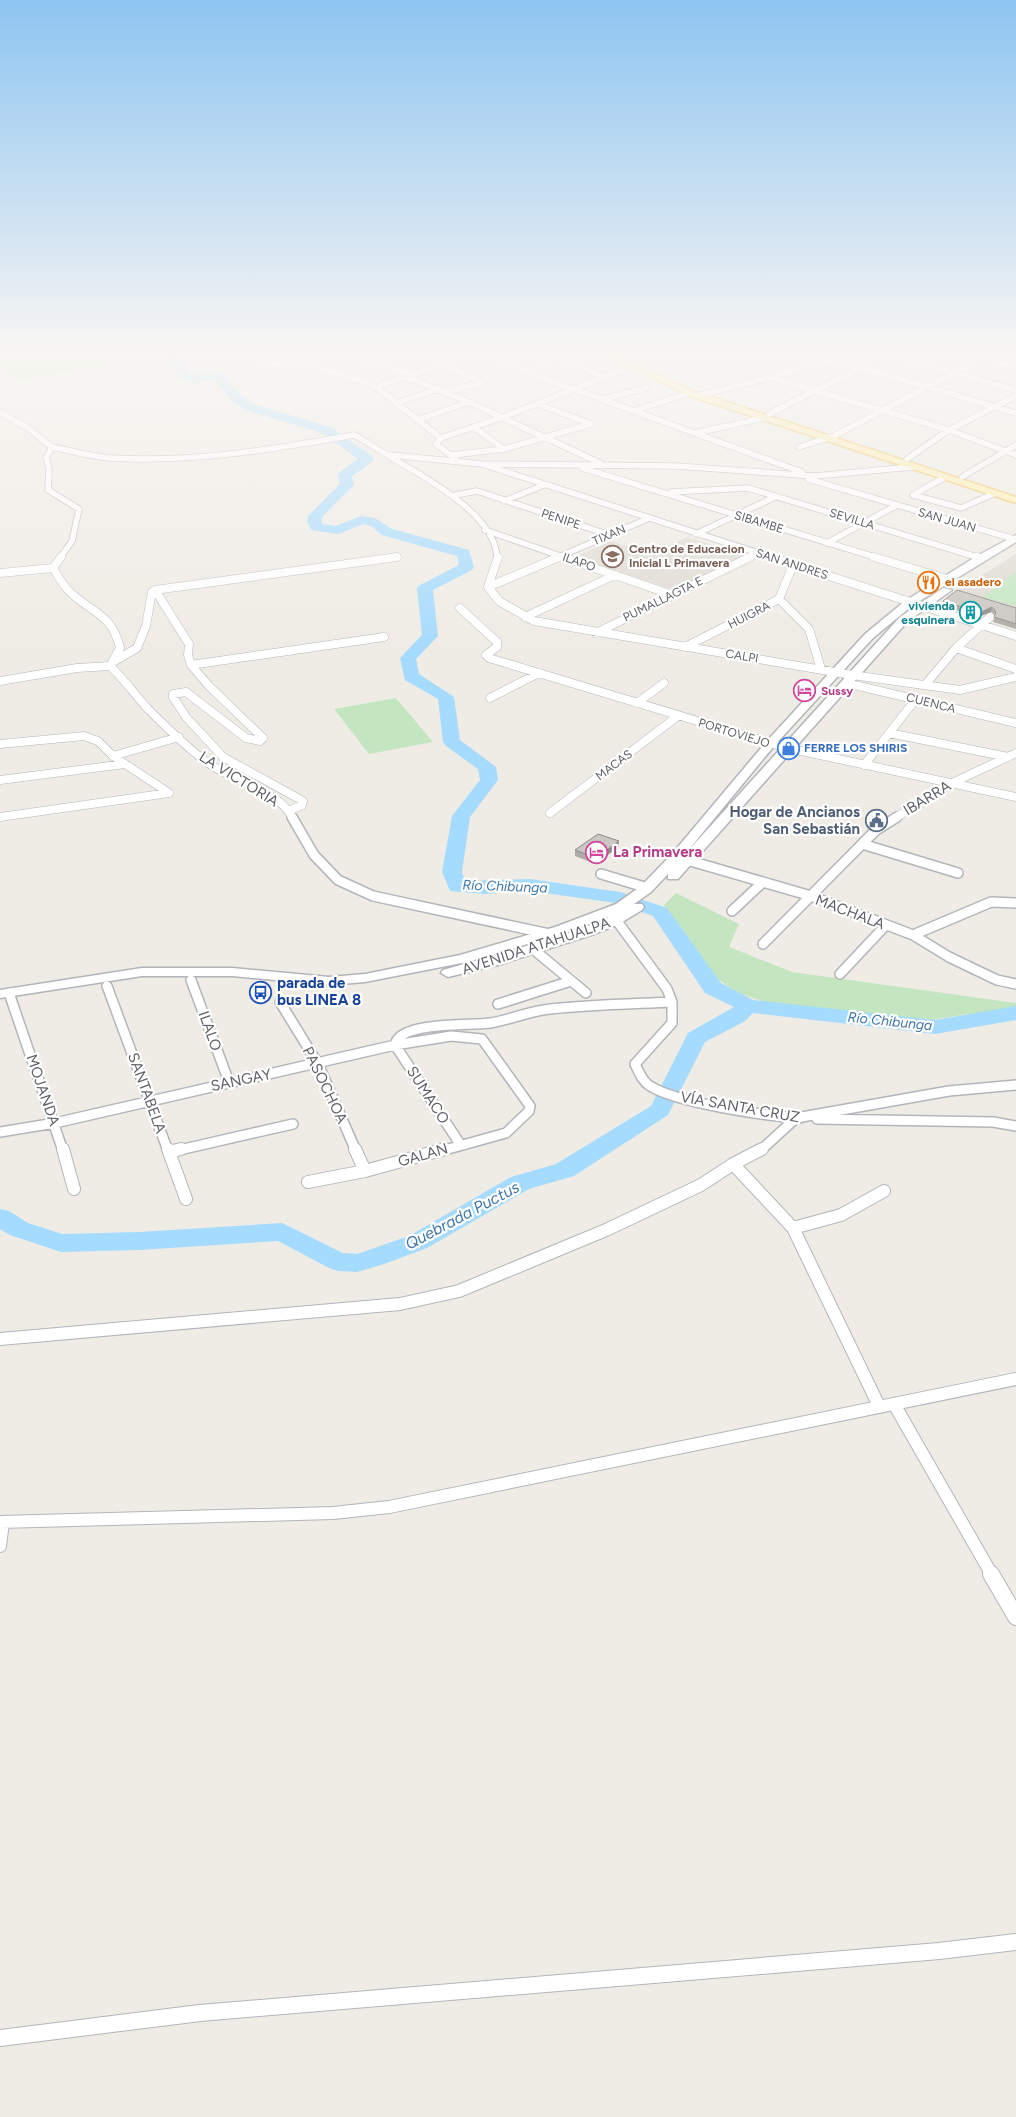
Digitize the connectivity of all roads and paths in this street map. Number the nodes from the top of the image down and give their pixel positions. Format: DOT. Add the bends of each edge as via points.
graph roads {
  1 [pos="49,453"];
  2 [pos="84,453"];
  3 [pos="230,453"];
  4 [pos="382,453"];
  5 [pos="448,453"];
  6 [pos="476,453"];
  7 [pos="578,453"];
  8 [pos="750,453"];
  9 [pos="878,453"];
  10 [pos="921,453"];
  11 [pos="1004,453"];
  12 [pos="386,455"];
  13 [pos="452,456"];
  14 [pos="460,462"];
  15 [pos="909,463"];
  16 [pos="482,464"];
  17 [pos="572,464"];
  18 [pos="603,464"];
  19 [pos="795,475"];
  20 [pos="815,476"];
  21 [pos="945,477"];
  22 [pos="962,477"];
  23 [pos="544,485"];
  24 [pos="663,493"];
  25 [pos="995,493"];
  26 [pos="1016,494"];
  27 [pos="455,495"];
  28 [pos="775,496"];
  29 [pos="916,496"];
  30 [pos="1016,500"];
  31 [pos="504,501"];
  32 [pos="899,506"];
  33 [pos="735,515"];
  34 [pos="647,519"];
  35 [pos="862,522"];
  36 [pos="485,530"];
  37 [pos="696,534"];
  38 [pos="610,535"];
  39 [pos="827,542"];
  40 [pos="1015,542"];
  41 [pos="757,553"];
  42 [pos="560,556"];
  43 [pos="397,557"];
  44 [pos="980,558"];
  45 [pos="793,566"];
  46 [pos="52,568"];
  47 [pos="0,573"];
  48 [pos="615,575"];
  49 [pos="947,578"];
  50 [pos="488,587"];
  51 [pos="155,590"];
  52 [pos="673,595"];
  53 [pos="779,599"];
  54 [pos="909,603"];
  55 [pos="923,607"];
  56 [pos="460,608"];
  57 [pos="525,617"];
  58 [pos="990,617"];
  59 [pos="981,626"];
  60 [pos="596,633"];
  61 [pos="1016,636"];
  62 [pos="384,638"];
  63 [pos="686,648"];
  64 [pos="956,648"];
  65 [pos="112,664"];
  66 [pos="191,665"];
  67 [pos="821,669"];
  68 [pos="1016,669"];
  69 [pos="837,672"];
  70 [pos="539,673"];
  71 [pos="1016,677"];
  72 [pos="849,679"];
  73 [pos="0,681"];
  74 [pos="664,683"];
  75 [pos="926,685"];
  76 [pos="490,698"];
  77 [pos="916,699"];
  78 [pos="637,703"];
  79 [pos="678,716"];
  80 [pos="1016,723"];
  81 [pos="889,733"];
  82 [pos="179,737"];
  83 [pos="0,744"];
  84 [pos="770,744"];
  85 [pos="787,748"];
  86 [pos="1016,753"];
  87 [pos="114,756"];
  88 [pos="1008,757"];
  89 [pos="125,764"];
  90 [pos="864,765"];
  91 [pos="0,780"];
  92 [pos="950,784"];
  93 [pos="1016,797"];
  94 [pos="288,811"];
  95 [pos="550,813"];
  96 [pos="0,817"];
  97 [pos="862,844"];
  98 [pos="682,859"];
  99 [pos="958,873"];
  100 [pos="601,874"];
  101 [pos="763,882"];
  102 [pos="650,890"];
  103 [pos="811,896"];
  104 [pos="1016,902"];
  105 [pos="732,911"];
  106 [pos="619,913"];
  107 [pos="886,925"];
  108 [pos="547,934"];
  109 [pos="913,935"];
  110 [pos="568,938"];
  111 [pos="763,944"];
  112 [pos="533,949"];
  113 [pos="840,974"];
  114 [pos="191,980"];
  115 [pos="571,981"];
  116 [pos="1016,984"];
  117 [pos="107,986"];
  118 [pos="586,993"];
  119 [pos="5,999"];
  120 [pos="280,1002"];
  121 [pos="672,1002"];
  122 [pos="498,1004"];
  123 [pos="395,1045"];
  124 [pos="318,1064"];
  125 [pos="229,1082"];
  126 [pos="1016,1085"];
  127 [pos="150,1102"];
  128 [pos="529,1111"];
  129 [pos="796,1118"];
  130 [pos="55,1123"];
  131 [pos="293,1124"];
  132 [pos="1016,1124"];
  133 [pos="0,1132"];
  134 [pos="460,1144"];
  135 [pos="169,1152"];
  136 [pos="733,1164"];
  137 [pos="365,1171"];
  138 [pos="308,1182"];
  139 [pos="74,1189"];
  140 [pos="884,1191"];
  141 [pos="186,1199"];
  142 [pos="793,1228"];
  143 [pos="0,1339"];
  144 [pos="1016,1380"];
  145 [pos="894,1404"];
  146 [pos="879,1406"];
  147 [pos="1,1522"];
  148 [pos="0,1546"];
  149 [pos="1016,1617"];
  150 [pos="1016,1942"];
  151 [pos="0,2038"];
  1 -- 46 [label="street" via="46,458 50,469 46,484 48,490 79,509 72,541"];
  2 -- 3 [label="street" via="112,458 186,458"];
  4 -- 12 [label="street"];
  5 -- 13 [label="street"];
  6 -- 13 [label="street"];
  7 -- 18 [label="street"];
  8 -- 20 [label="street"];
  9 -- 15 [label="main road"];
  10 -- 15 [label="street"];
  11 -- 22 [label="street"];
  12 -- 14 [label="street"];
  12 -- 27 [label="street"];
  13 -- 14 [label="street"];
  14 -- 16 [label="street"];
  15 -- 20 [label="street"];
  15 -- 21 [label="main road"];
  15 -- 22 [label="main road"];
  16 -- 17 [label="street"];
  16 -- 23 [label="street, SAN ANDRES"];
  17 -- 18 [label="street"];
  17 -- 24 [label="street, SIBAMBE"];
  18 -- 19 [label="street"];
  19 -- 20 [label="street"];
  19 -- 32 [label="street, SAN JUAN"];
  21 -- 25 [label="main road"];
  21 -- 29 [label="street"];
  22 -- 26 [label="main road"];
  23 -- 31 [label="street"];
  23 -- 34 [label="street, SAN ANDRES"];
  24 -- 28 [label="street, SEVILLA" via="745,488"];
  24 -- 33 [label="street, SIBAMBE"];
  25 -- 29 [label="street" via="961,508"];
  25 -- 30 [label="main road"];
  27 -- 31 [label="street, PENIPE" via="477,491"];
  27 -- 36 [label="street"];
  28 -- 33 [label="street"];
  28 -- 35 [label="street, SEVILLA"];
  29 -- 32 [label="street"];
  31 -- 38 [label="street, PENIPE"];
  32 -- 35 [label="street"];
  32 -- 40 [label="street, SAN JUAN"];
  33 -- 37 [label="street"];
  33 -- 39 [label="street, SIBAMBE"];
  34 -- 37 [label="street, SAN ANDRES"];
  34 -- 38 [label="street, TIXAN"];
  35 -- 39 [label="street"];
  35 -- 44 [label="street, SEVILLA"];
  36 -- 42 [label="street, ILAPO"];
  36 -- 50 [label="street" via="498,556"];
  37 -- 41 [label="street, SAN ANDRES"];
  38 -- 42 [label="street, TIXAN"];
  39 -- 49 [label="street, SIBAMBE"];
  40 -- 44 [label="main road, AVENIDA ATAHUALPA"];
  40 -- 55 [label="main road, AVENIDA ATAHUALPA"];
  41 -- 45 [label="street, SAN ANDRES"];
  41 -- 52 [label="street, PUMALLAGTA E"];
  42 -- 48 [label="street, ILAPO"];
  42 -- 50 [label="street, TIXAN"];
  43 -- 51 [label="street"];
  44 -- 49 [label="main road, AVENIDA ATAHUALPA"];
  45 -- 53 [label="street, HUIGRA"];
  45 -- 54 [label="street, SAN ANDRES"];
  46 -- 47 [label="street"];
  46 -- 65 [label="street" via="71,593 93,607 114,628 120,648"];
  48 -- 52 [label="street, ILAPO"];
  48 -- 57 [label="street"];
  49 -- 54 [label="main road, AVENIDA ATAHUALPA"];
  50 -- 57 [label="street, CALPI" via="499,601"];
  51 -- 65 [label="street" via="137,648"];
  51 -- 66 [label="street" via="186,638"];
  52 -- 60 [label="street, PUMALLAGTA E"];
  53 -- 63 [label="street, HUIGRA"];
  53 -- 67 [label="street" via="809,629"];
  54 -- 55 [label="street, SAN ANDRES"];
  54 -- 69 [label="main road, AVENIDA ATAHUALPA" via="869,636"];
  55 -- 59 [label="street, SAN ANDRES"];
  55 -- 72 [label="main road, AVENIDA ATAHUALPA" via="904,619"];
  56 -- 70 [label="street, PORTOVIEJO" via="499,645 486,657"];
  57 -- 60 [label="street, CALPI"];
  58 -- 59 [label="street"];
  59 -- 61 [label="street, SAN ANDRES"];
  59 -- 64 [label="street"];
  60 -- 63 [label="street, CALPI"];
  62 -- 66 [label="street"];
  63 -- 67 [label="street, CALPI"];
  64 -- 68 [label="street"];
  64 -- 75 [label="street"];
  65 -- 73 [label="street"];
  65 -- 82 [label="street, LA VICTORIA" via="147,708"];
  66 -- 94 [label="street" via="263,738 260,741 246,738 186,692 177,692 173,698 223,757 303,801 302,805"];
  67 -- 69 [label="street, CALPI"];
  69 -- 72 [label="street, CALPI"];
  69 -- 84 [label="main road, AVENIDA ATAHUALPA"];
  70 -- 76 [label="street"];
  70 -- 78 [label="street, PORTOVIEJO"];
  71 -- 75 [label="street, CALPI" via="960,690"];
  72 -- 75 [label="street, CALPI"];
  72 -- 77 [label="street, CUENCA"];
  72 -- 85 [label="main road, AVENIDA ATAHUALPA"];
  74 -- 78 [label="street"];
  77 -- 80 [label="street, CUENCA"];
  77 -- 81 [label="street"];
  78 -- 79 [label="street, PORTOVIEJO"];
  79 -- 84 [label="street, PORTOVIEJO"];
  79 -- 95 [label="street, MACAS"];
  81 -- 88 [label="street"];
  81 -- 90 [label="street"];
  82 -- 87 [label="street"];
  82 -- 94 [label="street, LA VICTORIA" via="208,763 263,791"];
  83 -- 87 [label="street" via="84,736 98,741"];
  84 -- 85 [label="street, PORTOVIEJO"];
  84 -- 98 [label="main road, AVENIDA ATAHUALPA"];
  85 -- 90 [label="street, PORTOVIEJO"];
  85 -- 98 [label="main road, AVENIDA ATAHUALPA"];
  86 -- 88 [label="street, IBARRA"];
  87 -- 89 [label="street"];
  88 -- 92 [label="street, IBARRA"];
  89 -- 91 [label="street"];
  89 -- 96 [label="street" via="169,793"];
  90 -- 92 [label="street, PORTOVIEJO"];
  92 -- 93 [label="street, PORTOVIEJO"];
  92 -- 97 [label="street, IBARRA" via="875,831"];
  94 -- 108 [label="street, LA VICTORIA" via="314,855 338,880 372,896"];
  97 -- 99 [label="street"];
  97 -- 103 [label="street, IBARRA"];
  98 -- 101 [label="street, MACHALA"];
  98 -- 102 [label="main road, AVENIDA ATAHUALPA"];
  100 -- 102 [label="street"];
  101 -- 103 [label="street, MACHALA"];
  101 -- 105 [label="street"];
  102 -- 106 [label="main road, AVENIDA ATAHUALPA"];
  103 -- 107 [label="street, MACHALA"];
  103 -- 111 [label="street, IBARRA"];
  104 -- 109 [label="street" via="991,902"];
  106 -- 108 [label="main road, AVENIDA ATAHUALPA"];
  106 -- 110 [label="main road, AVENIDA ATAHUALPA"];
  106 -- 121 [label="street"];
  107 -- 109 [label="street, MACHALA"];
  107 -- 113 [label="street"];
  108 -- 110 [label="street, LA VICTORIA"];
  108 -- 119 [label="main road, AVENIDA ATAHUALPA" via="462,960 365,978 328,981 232,972 142,972 61,983"];
  109 -- 116 [label="street, MACHALA" via="957,961 997,980"];
  110 -- 112 [label="main road, AVENIDA ATAHUALPA"];
  112 -- 114 [label="main road, AVENIDA ATAHUALPA" via="469,969 369,988 330,991"];
  112 -- 115 [label="street"];
  114 -- 117 [label="main road, AVENIDA ATAHUALPA"];
  114 -- 125 [label="street, ILALO"];
  115 -- 118 [label="street"];
  115 -- 122 [label="street"];
  117 -- 119 [label="main road, AVENIDA ATAHUALPA"];
  117 -- 127 [label="street, SANTABELA"];
  119 -- 130 [label="street, MOJANDA"];
  120 -- 124 [label="street, PASOCHOA"];
  121 -- 123 [label="street" via="548,1008 491,1023 419,1028 401,1034"];
  121 -- 129 [label="street, VÍA SANTA CRUZ" via="672,1023 636,1064 640,1076 651,1088 692,1100"];
  123 -- 124 [label="street, SANGAY"];
  123 -- 128 [label="street, SANGAY" via="451,1036 482,1039 530,1106"];
  123 -- 134 [label="street, SUMACO"];
  124 -- 125 [label="street, SANGAY"];
  124 -- 137 [label="street, PASOCHOA"];
  125 -- 127 [label="street, SANGAY"];
  126 -- 129 [label="street" via="949,1091"];
  127 -- 130 [label="street, SANGAY"];
  127 -- 135 [label="street, SANTABELA"];
  128 -- 134 [label="street, GALAN" via="506,1133"];
  129 -- 132 [label="street, VÍA SANTA CRUZ"];
  129 -- 136 [label="street" via="760,1151"];
  130 -- 133 [label="street, SANGAY"];
  130 -- 139 [label="street, MOJANDA"];
  131 -- 135 [label="street"];
  134 -- 137 [label="street, GALAN"];
  135 -- 141 [label="street, SANTABELA"];
  136 -- 142 [label="street"];
  136 -- 143 [label="street" via="701,1185 606,1230 459,1291 400,1304"];
  137 -- 138 [label="street, GALAN"];
  140 -- 142 [label="street" via="857,1210"];
  142 -- 146 [label="street"];
  144 -- 145 [label="street"];
  145 -- 146 [label="street"];
  145 -- 149 [label="street"];
  146 -- 147 [label="street" via="389,1507 333,1513"];
  147 -- 148 [label="street"];
  150 -- 151 [label="street" via="919,1953 200,2013"];
}
